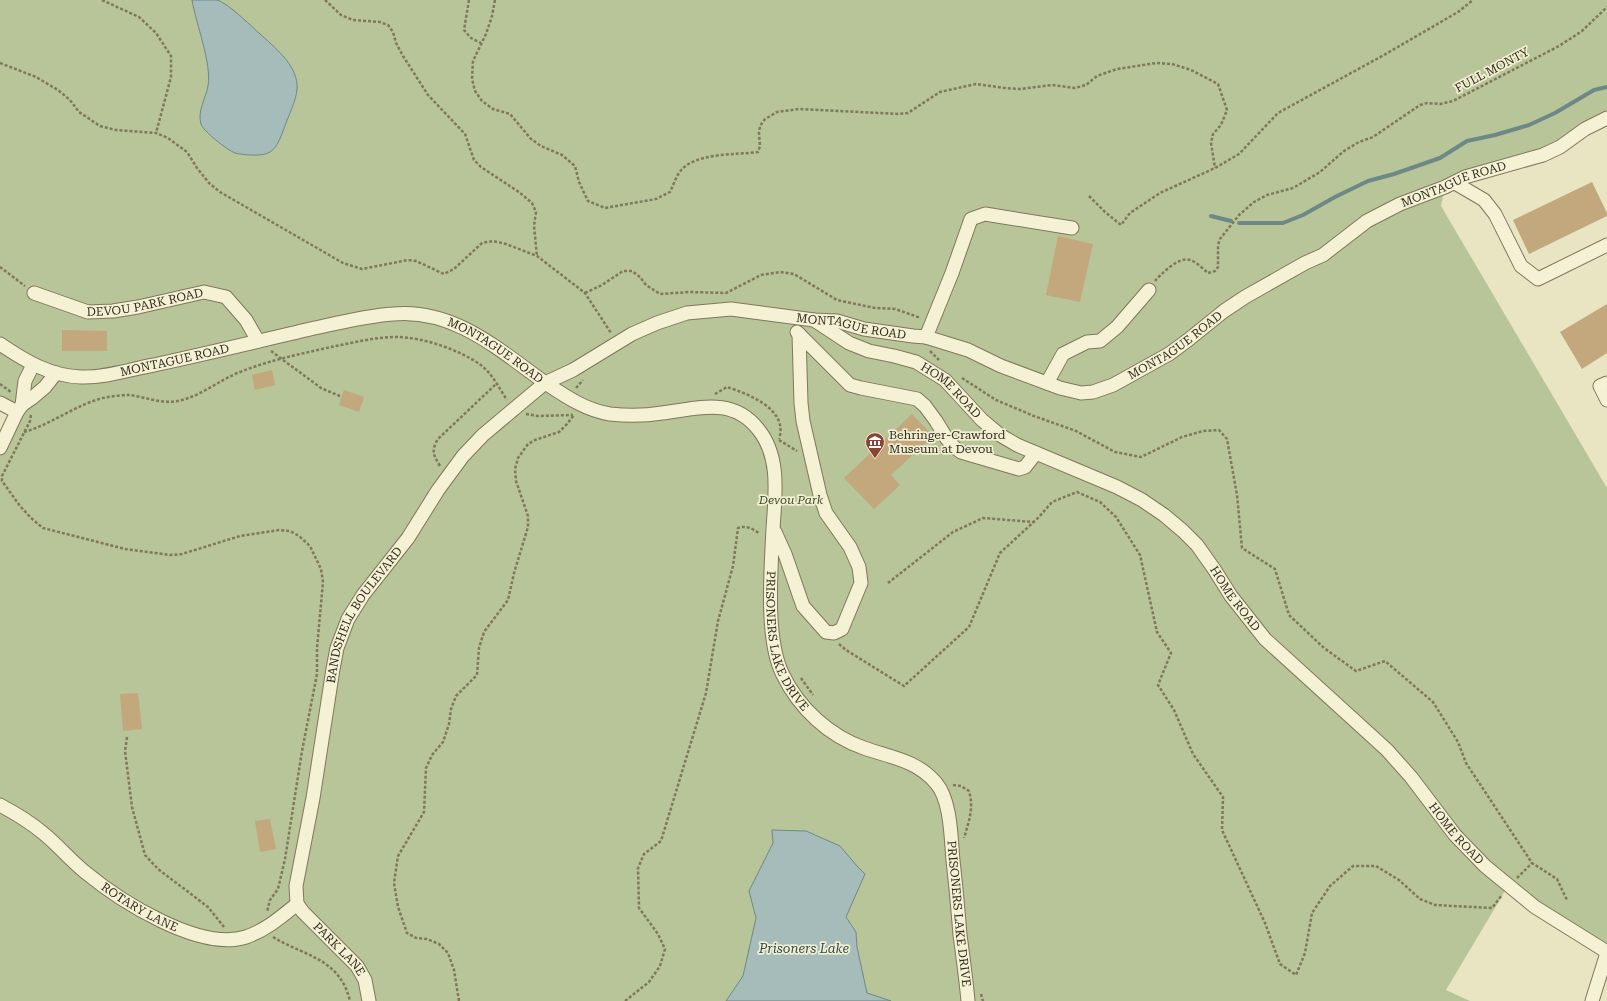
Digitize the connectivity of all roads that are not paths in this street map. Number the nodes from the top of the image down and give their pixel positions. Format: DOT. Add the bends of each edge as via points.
graph roads {
  1 [pos="1607,118"];
  2 [pos="1455,183"];
  3 [pos="1072,228"];
  4 [pos="1607,245"];
  5 [pos="1149,290"];
  6 [pos="34,294"];
  7 [pos="780,316"];
  8 [pos="814,320"];
  9 [pos="799,334"];
  10 [pos="926,337"];
  11 [pos="258,341"];
  12 [pos="0,344"];
  13 [pos="33,365"];
  14 [pos="56,373"];
  15 [pos="545,383"];
  16 [pos="1047,383"];
  17 [pos="1607,383"];
  18 [pos="1607,400"];
  19 [pos="0,403"];
  20 [pos="20,408"];
  21 [pos="0,448"];
  22 [pos="1036,453"];
  23 [pos="773,528"];
  24 [pos="0,805"];
  25 [pos="297,904"];
  26 [pos="1607,952"];
  27 [pos="370,1001"];
  28 [pos="968,1001"];
  29 [pos="1592,1001"];
  1 -- 2 [label="street, MONTAGUE ROAD" via="1544,155 1465,177"];
  2 -- 4 [label="street" via="1484,200 1495,214 1521,266 1538,279"];
  2 -- 16 [label="street, MONTAGUE ROAD" via="1400,204 1367,221 1323,255 1246,297 1168,354 1113,385 1082,393"];
  3 -- 10 [label="street" via="984,214 971,219"];
  5 -- 16 [label="street" via="1117,327 1100,341 1087,342 1063,354"];
  6 -- 11 [label="street, DEVOU PARK ROAD" via="88,312 138,307 204,292 226,297 246,320"];
  7 -- 8 [label="street, MONTAGUE ROAD"];
  7 -- 9 [label="street"];
  7 -- 15 [label="street, MONTAGUE ROAD" via="731,309 687,313 632,334 573,370"];
  8 -- 10 [label="street, MONTAGUE ROAD" via="837,321 864,328"];
  8 -- 22 [label="street, HOME ROAD" via="849,343 868,351 916,362 945,380 982,420 1000,435"];
  9 -- 22 [label="street" via="850,385 917,399 925,406 947,439 961,452 1019,469 1025,467"];
  9 -- 23 [label="street" via="803,421 820,496 826,513 850,547 859,567 861,582 842,629 834,633 826,632 803,606"];
  10 -- 16 [label="street, MONTAGUE ROAD" via="968,350 1001,366"];
  11 -- 14 [label="street, MONTAGUE ROAD" via="99,376 82,377"];
  11 -- 15 [label="street, MONTAGUE ROAD" via="391,314 434,316 477,334"];
  12 -- 13 [label="street, MONTAGUE ROAD"];
  13 -- 14 [label="street, MONTAGUE ROAD"];
  13 -- 20 [label="street" via="26,381"];
  14 -- 20 [label="street" via="45,387"];
  15 -- 23 [label="street, PRISONERS LAKE DRIVE" via="577,403 608,413 637,416 713,406 742,414 758,428 772,456 776,491"];
  15 -- 25 [label="street, BANDSHELL BOULEVARD" via="483,435 463,456 408,538 363,595 348,619 337,648 333,669 296,886"];
  17 -- 18 [label="street" via="1600,386"];
  19 -- 20 [label="street"];
  20 -- 21 [label="street"];
  22 -- 26 [label="street, HOME ROAD" via="1142,500 1183,531 1197,545 1231,596 1265,640 1387,750 1411,777 1455,836 1485,866 1534,907"];
  23 -- 28 [label="street, PRISONERS LAKE DRIVE" via="774,650 782,674 794,695 817,720 835,734 860,747 910,762 922,769 942,792 950,834"];
  24 -- 25 [label="street, ROTARY LANE" via="43,832 84,871 109,890 158,918 192,933 214,939 246,937 268,927"];
  25 -- 27 [label="street, PARK LANE" via="357,966 366,980"];
  26 -- 29 [label="street, HOME ROAD"];
}
